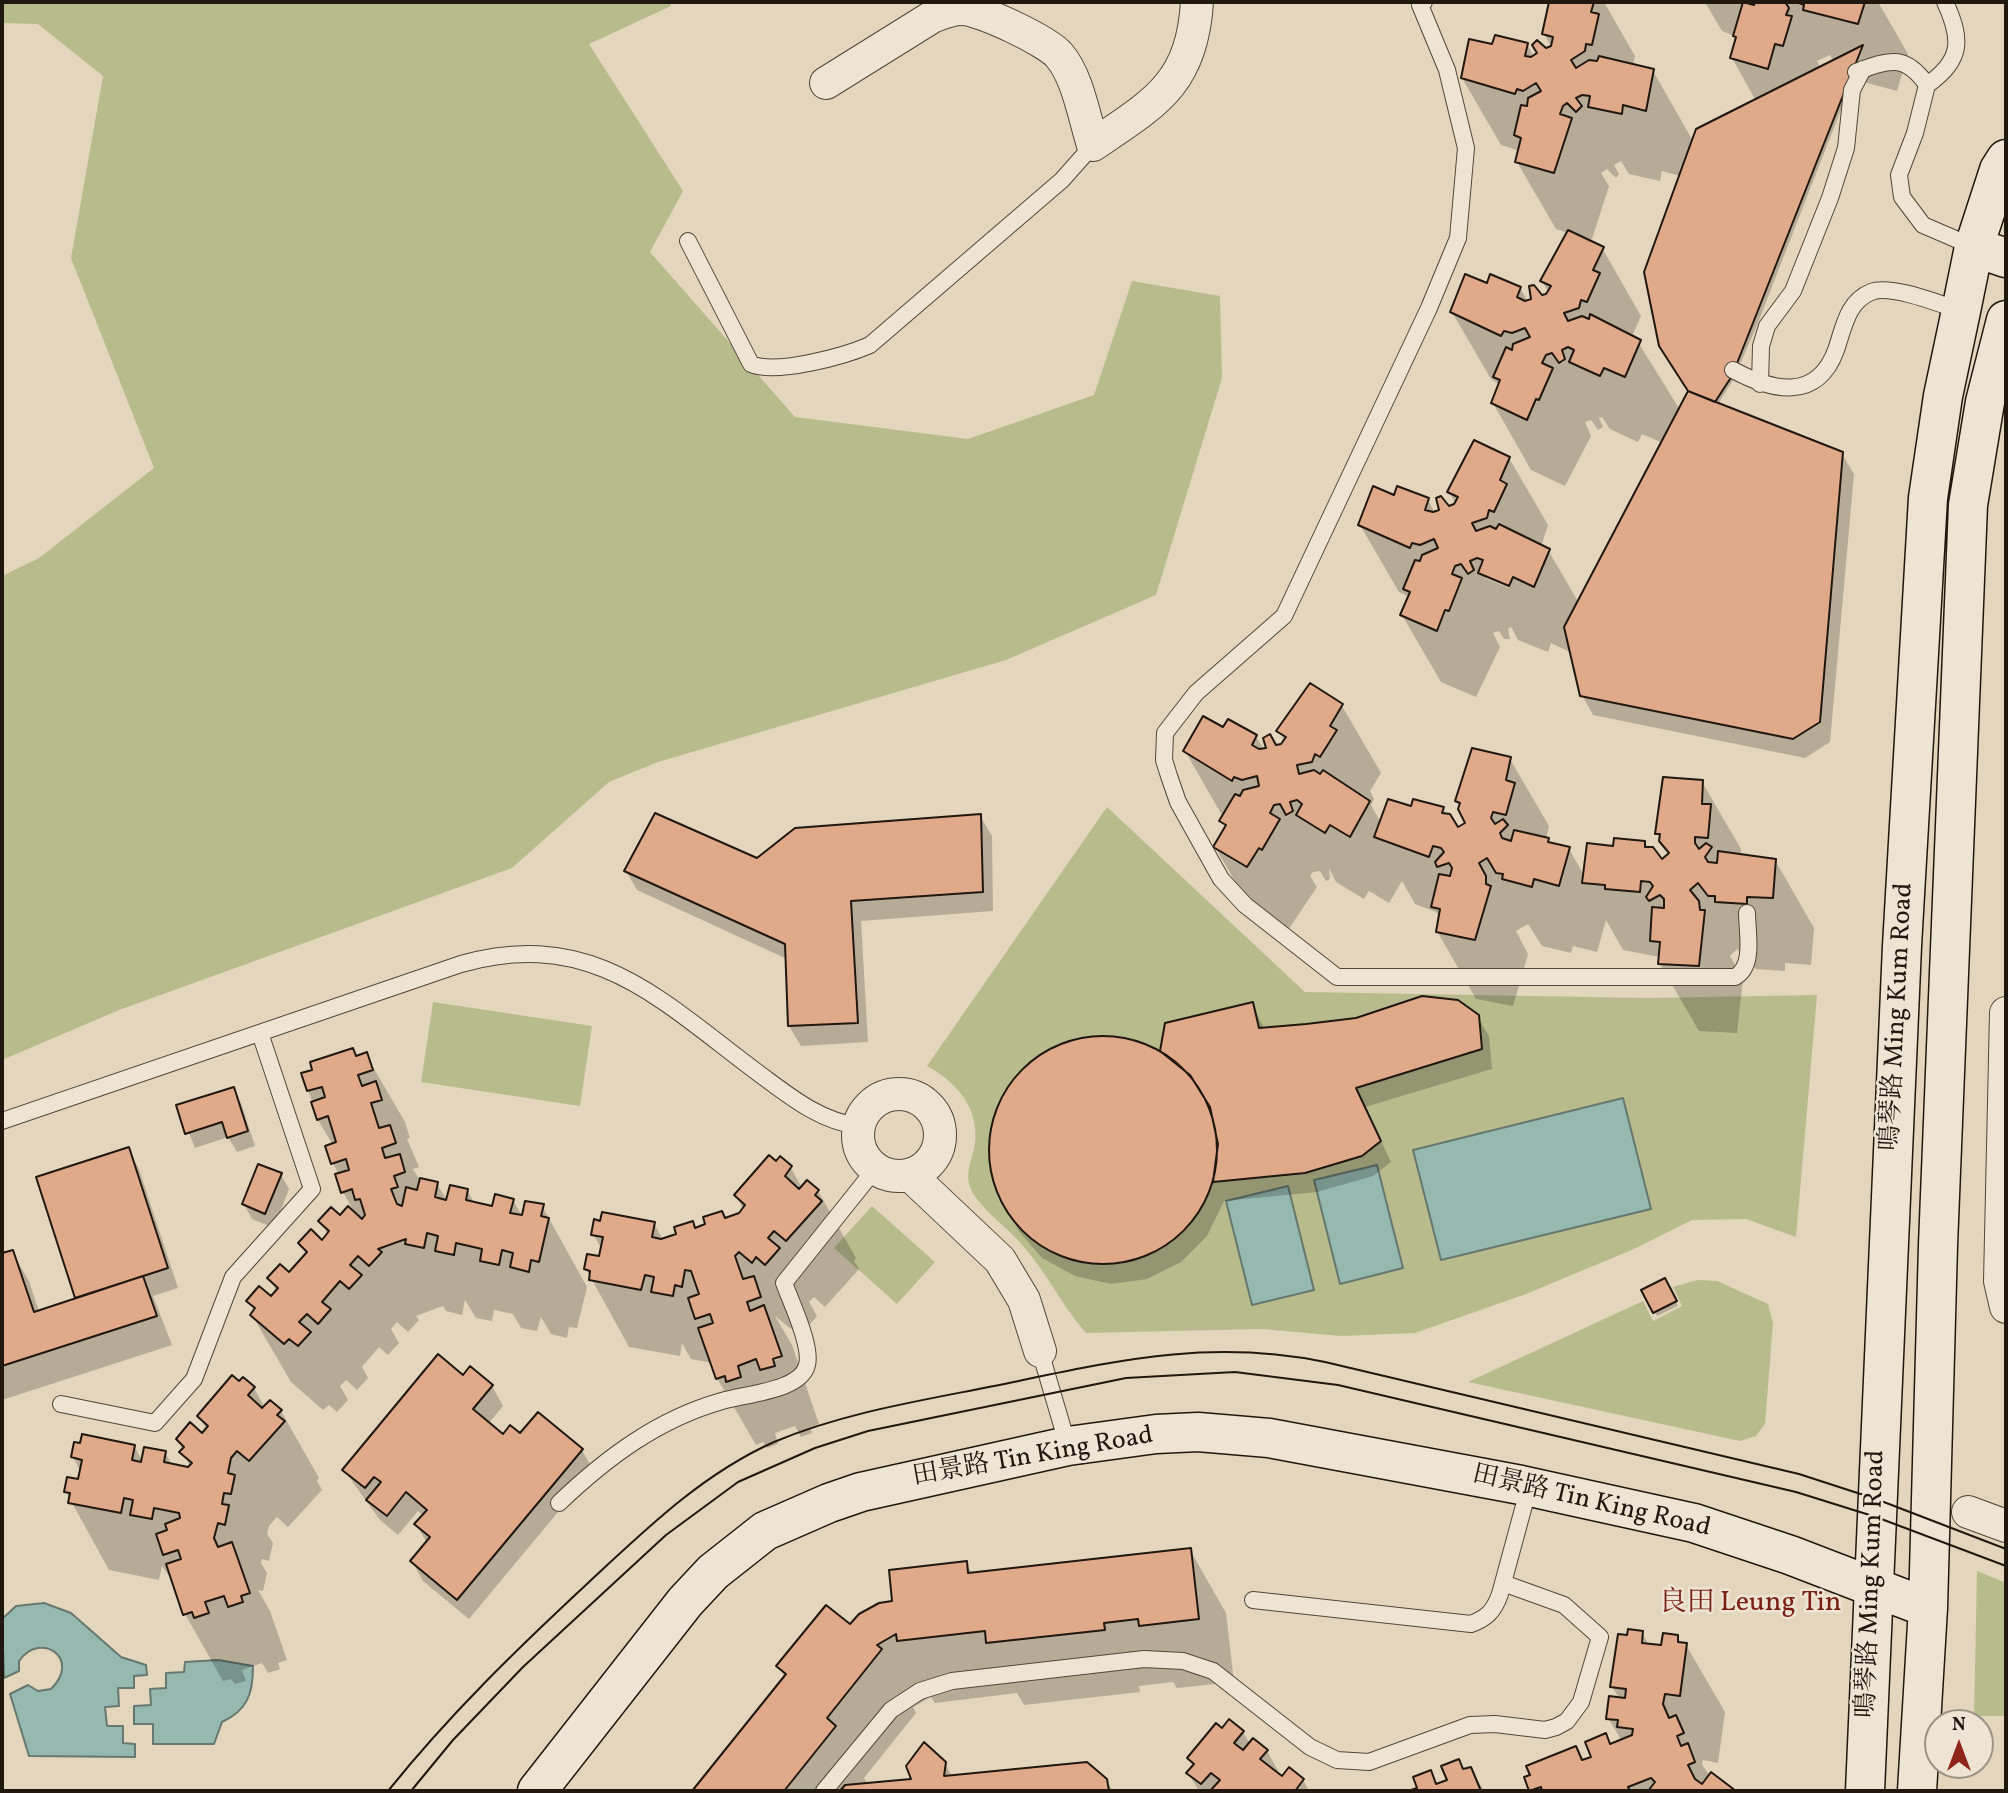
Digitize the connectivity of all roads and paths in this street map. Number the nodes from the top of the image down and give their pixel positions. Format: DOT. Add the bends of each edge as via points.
graph roads {
  1 [pos="1197,2"];
  2 [pos="1424,2"];
  3 [pos="1945,2"];
  4 [pos="826,83"];
  5 [pos="1927,85"];
  6 [pos="1093,145"];
  7 [pos="2006,159"];
  8 [pos="688,241"];
  9 [pos="1990,253"];
  10 [pos="1961,311"];
  11 [pos="2006,318"];
  12 [pos="1733,370"];
  13 [pos="1760,384"];
  14 [pos="1747,912"];
  15 [pos="2006,1013"];
  16 [pos="260,1033"];
  17 [pos="2,1121"];
  18 [pos="859,1126"];
  19 [pos="876,1168"];
  20 [pos="910,1175"];
  21 [pos="2006,1307"];
  22 [pos="1040,1351"];
  23 [pos="61,1404"];
  24 [pos="1069,1446"];
  25 [pos="1529,1487"];
  26 [pos="559,1503"];
  27 [pos="1968,1512"];
  28 [pos="2006,1527"];
  29 [pos="1503,1583"];
  30 [pos="1874,1588"];
  31 [pos="1253,1600"];
  32 [pos="1928,1608"];
  33 [pos="537,1791"];
  34 [pos="824,1791"];
  35 [pos="1865,1791"];
  36 [pos="1917,1791"];
  1 -- 6 [label="street" via="1184,66 1168,89"];
  2 -- 14 [label="lane" via="1419,5 1447,71 1466,148 1458,238 1284,616 1196,693 1165,733 1164,760 1178,802 1220,879 1245,905 1337,977 1735,977 1748,964"];
  3 -- 5 [label="lane" via="1957,29 1957,49 1944,73"];
  4 -- 6 [label="street" via="932,17 965,8 1046,44 1059,55"];
  5 -- 9 [label="lane" via="1899,175 1902,197 1923,225"];
  5 -- 13 [label="lane" via="1916,69 1899,61 1858,71 1846,148 1793,291 1767,326 1761,346"];
  6 -- 8 [label="lane" via="1052,189 870,345 851,353 768,369 751,364"];
  7 -- 9 [label="main road, 鳴琴路 Ming Kum Road" via="2000,170"];
  9 -- 10 [label="main road, 鳴琴路 Ming Kum Road"];
  10 -- 11 [label="main road"];
  10 -- 13 [label="lane" via="1914,296 1873,291 1854,303 1822,374 1802,387"];
  10 -- 30 [label="main road, 鳴琴路 Ming Kum Road" via="1928,498 1902,946"];
  11 -- 32 [label="main road, 鳴琴路 Ming Kum Road" via="1985,402 1968,505"];
  12 -- 13 [label="lane"];
  15 -- 21 [label="street" via="2000,1281"];
  16 -- 17 [label="lane"];
  16 -- 18 [label="lane" via="492,955 552,953 582,959 628,979 823,1116"];
  16 -- 23 [label="lane" via="312,1189 233,1277 194,1378 155,1423"];
  18 -- 19 [label="street" via="862,1153"];
  18 -- 20 [label="street" via="874,1102 889,1095 910,1096 929,1106 937,1117 939,1145 923,1168"];
  19 -- 20 [label="street" via="896,1176"];
  19 -- 26 [label="lane" via="784,1283 807,1351 807,1366 800,1379 713,1403 646,1434 615,1454"];
  20 -- 22 [label="street" via="1000,1260 1024,1300"];
  22 -- 24 [label="lane"];
  24 -- 25 [label="main road, 田景路 Tin King Road" via="1156,1434 1236,1434"];
  24 -- 33 [label="main road, 田景路 Tin King Road" via="860,1493 765,1531 722,1564 685,1602"];
  25 -- 29 [label="lane"];
  25 -- 30 [label="main road, 田景路 Tin King Road" via="1694,1523"];
  27 -- 28 [label="street"];
  29 -- 31 [label="lane" via="1496,1607 1486,1619 1471,1624"];
  29 -- 34 [label="lane" via="1564,1605 1600,1637 1581,1702 1567,1721 1556,1727 1545,1730 1481,1723 1369,1762 1337,1760 1310,1747 1213,1671 1182,1661 1144,1659 952,1681 927,1688 891,1710"];
  30 -- 32 [label="main road, 田景路 Tin King Road"];
  30 -- 35 [label="main road, 鳴琴路 Ming Kum Road"];
  32 -- 36 [label="main road, 鳴琴路 Ming Kum Road"];
}
